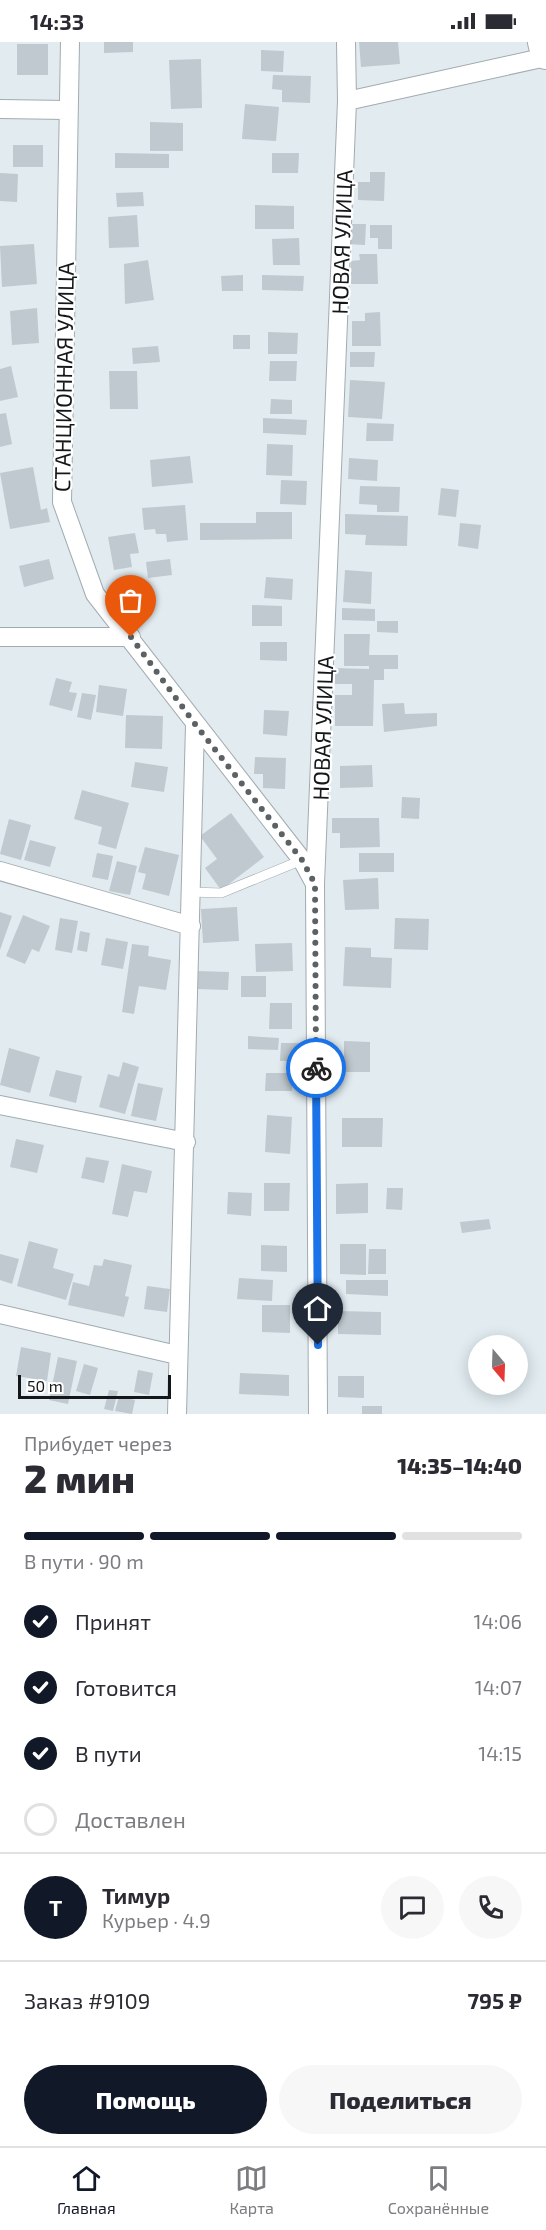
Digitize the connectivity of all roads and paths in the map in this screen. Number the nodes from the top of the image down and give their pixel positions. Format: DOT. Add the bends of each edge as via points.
graph roads {
  1 [pos="70,42"];
  2 [pos="346,42"];
  3 [pos="543,42"];
  4 [pos="546,56"];
  5 [pos="347,101"];
  6 [pos="0,110"];
  7 [pos="67,110"];
  8 [pos="0,637"];
  9 [pos="131,637"];
  10 [pos="195,724"];
  11 [pos="302,860"];
  12 [pos="0,871"];
  13 [pos="315,884"];
  14 [pos="191,891"];
  15 [pos="191,926"];
  16 [pos="0,1105"];
  17 [pos="186,1142"];
  18 [pos="0,1314"];
  19 [pos="177,1354"];
  20 [pos="177,1414"];
  21 [pos="318,1414"];
  1 -- 7 [label="street, СТАНЦИОННАЯ УЛИЦА"];
  2 -- 5 [label="street, НОВАЯ УЛИЦА"];
  3 -- 4 [label="main road"];
  4 -- 5 [label="street"];
  5 -- 13 [label="street, НОВАЯ УЛИЦА"];
  6 -- 7 [label="street"];
  7 -- 9 [label="street, СТАНЦИОННАЯ УЛИЦА" via="62,502 95,594"];
  8 -- 9 [label="street"];
  9 -- 10 [label="street, СТАНЦИОННАЯ УЛИЦА"];
  10 -- 11 [label="street, СТАНЦИОННАЯ УЛИЦА"];
  10 -- 14 [label="street"];
  11 -- 13 [label="street, СТАНЦИОННАЯ УЛИЦА"];
  11 -- 14 [label="lane" via="221,893"];
  12 -- 15 [label="street"];
  13 -- 21 [label="street, НОВАЯ УЛИЦА"];
  14 -- 15 [label="street"];
  15 -- 17 [label="street"];
  16 -- 17 [label="street"];
  17 -- 19 [label="street"];
  18 -- 19 [label="street"];
  19 -- 20 [label="street"];
}
